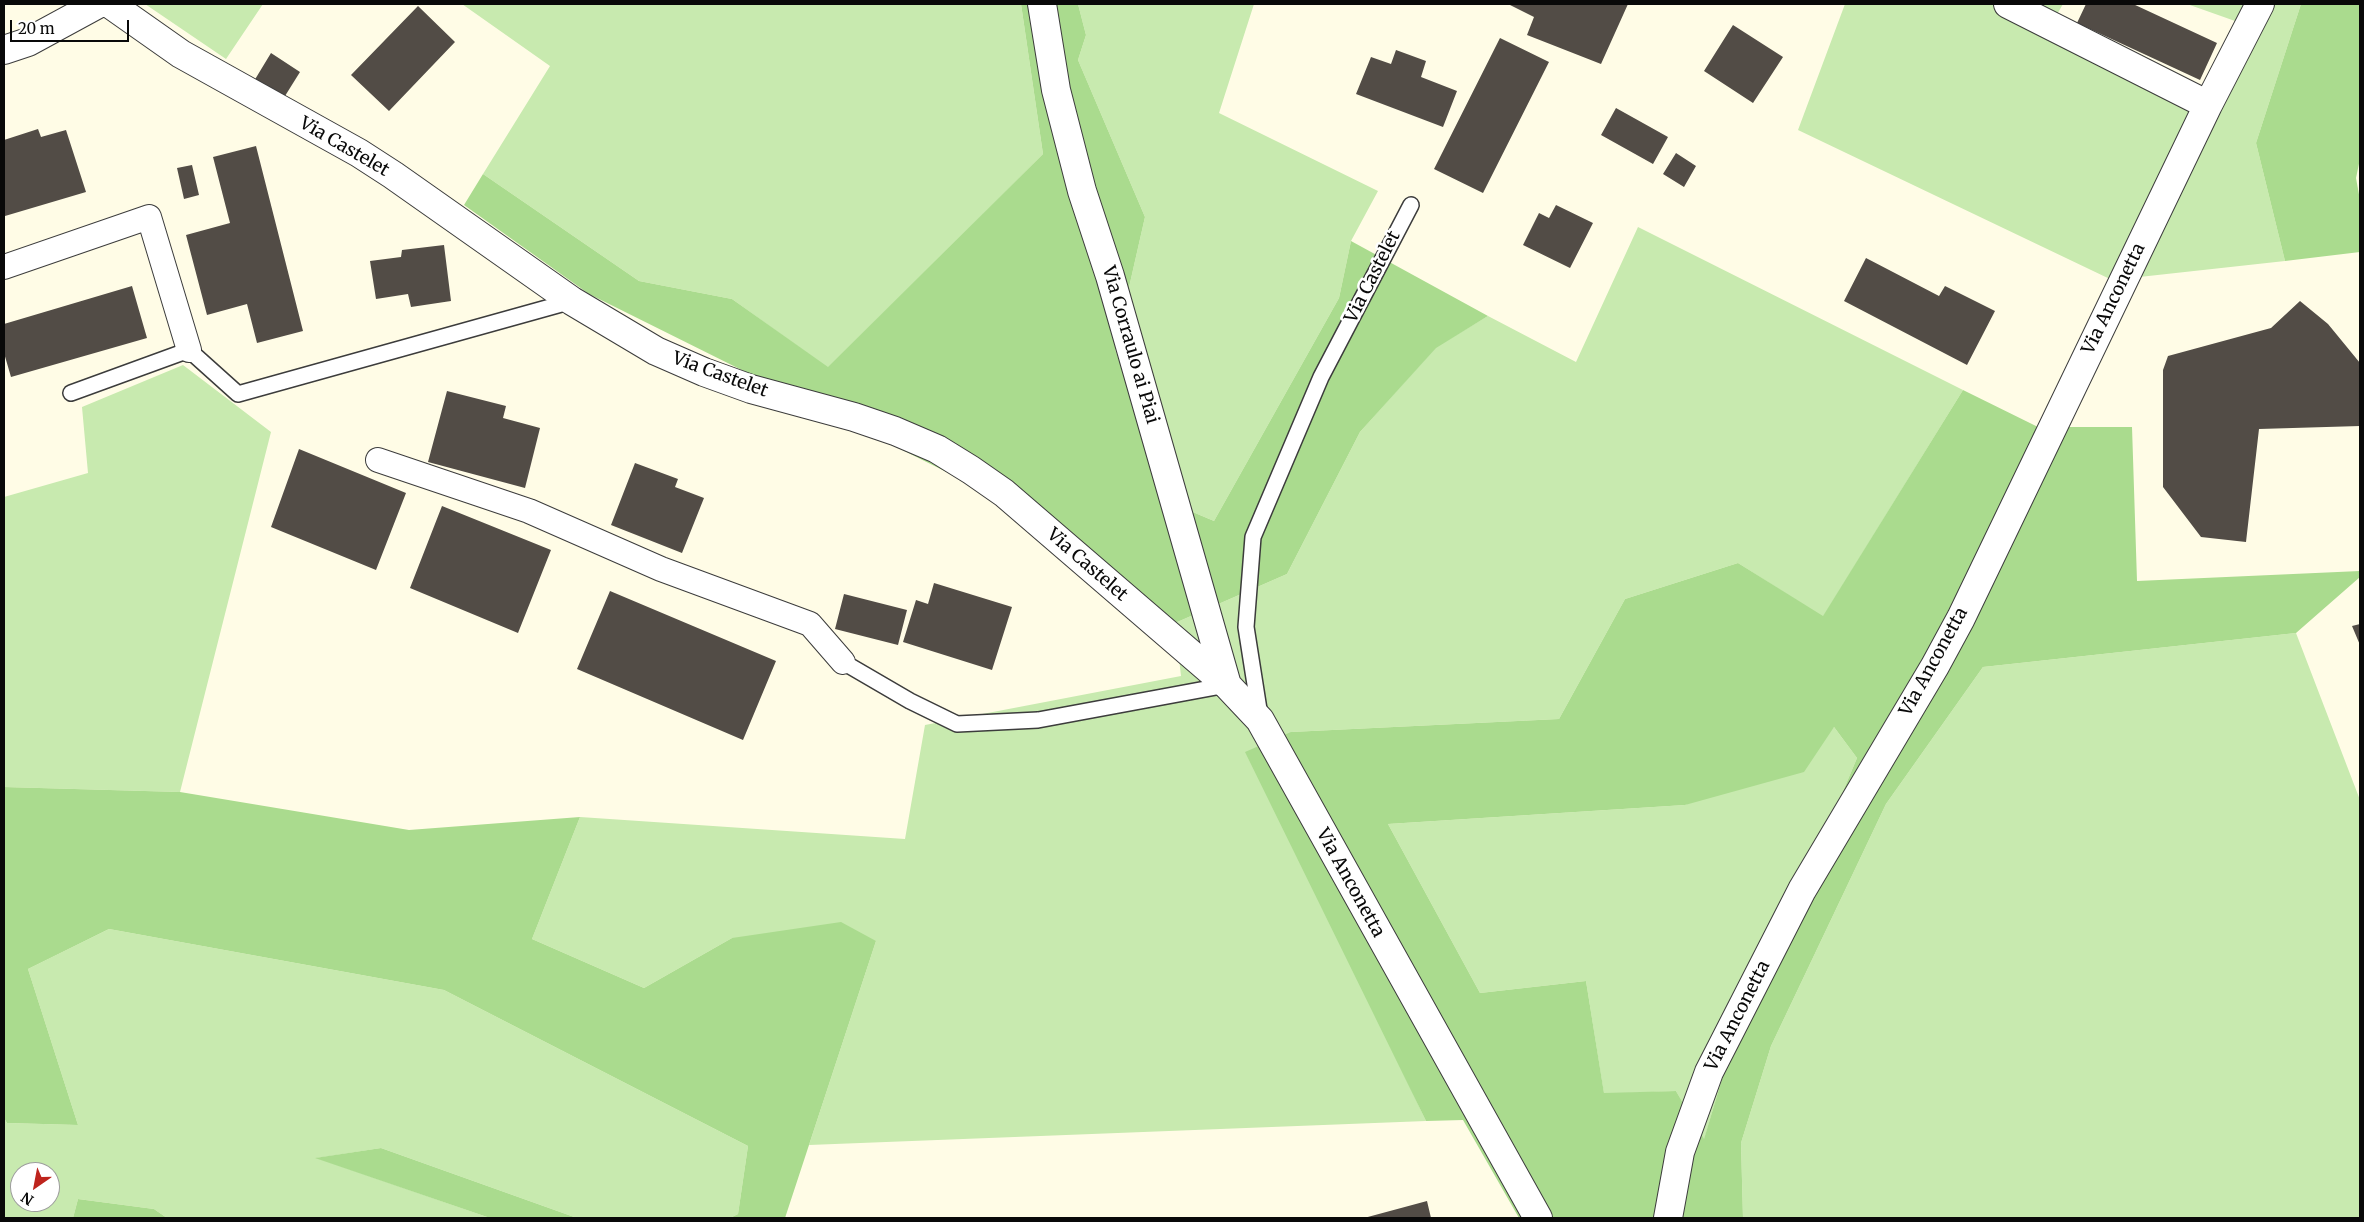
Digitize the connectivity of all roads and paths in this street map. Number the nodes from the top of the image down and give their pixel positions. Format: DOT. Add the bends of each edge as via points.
graph roads {
  1 [pos="98,4"];
  2 [pos="110,4"];
  3 [pos="1042,4"];
  4 [pos="2008,4"];
  5 [pos="2260,4"];
  6 [pos="4,50"];
  7 [pos="2208,105"];
  8 [pos="1411,204"];
  9 [pos="4,267"];
  10 [pos="572,301"];
  11 [pos="189,350"];
  12 [pos="71,393"];
  13 [pos="378,460"];
  14 [pos="843,662"];
  15 [pos="1227,685"];
  16 [pos="1260,720"];
  17 [pos="1538,1218"];
  18 [pos="1668,1218"];
  1 -- 6 [label="street" via="28,42"];
  2 -- 10 [label="street, Via Castelet" via="181,54 393,175"];
  3 -- 15 [label="street, Via Corraulo ai Piai" via="1056,90 1080,182 1134,357"];
  4 -- 7 [label="street"];
  5 -- 7 [label="street, Via Anconetta"];
  7 -- 18 [label="street, Via Anconetta" via="1961,618 1802,890 1709,1072 1680,1152"];
  8 -- 16 [label="lane, Via Castelet" via="1321,377 1253,537 1246,627"];
  9 -- 11 [label="street" via="149,217"];
  10 -- 11 [label="lane" via="238,394"];
  10 -- 15 [label="street, Via Castelet" via="656,351 704,372 751,389 854,417 937,449 1004,493"];
  11 -- 12 [label="lane"];
  13 -- 14 [label="street" via="529,511 661,569 810,624"];
  14 -- 15 [label="lane" via="910,701 958,724 1038,720"];
  15 -- 16 [label="street, Via Anconetta"];
  16 -- 17 [label="street, Via Anconetta"];
}
